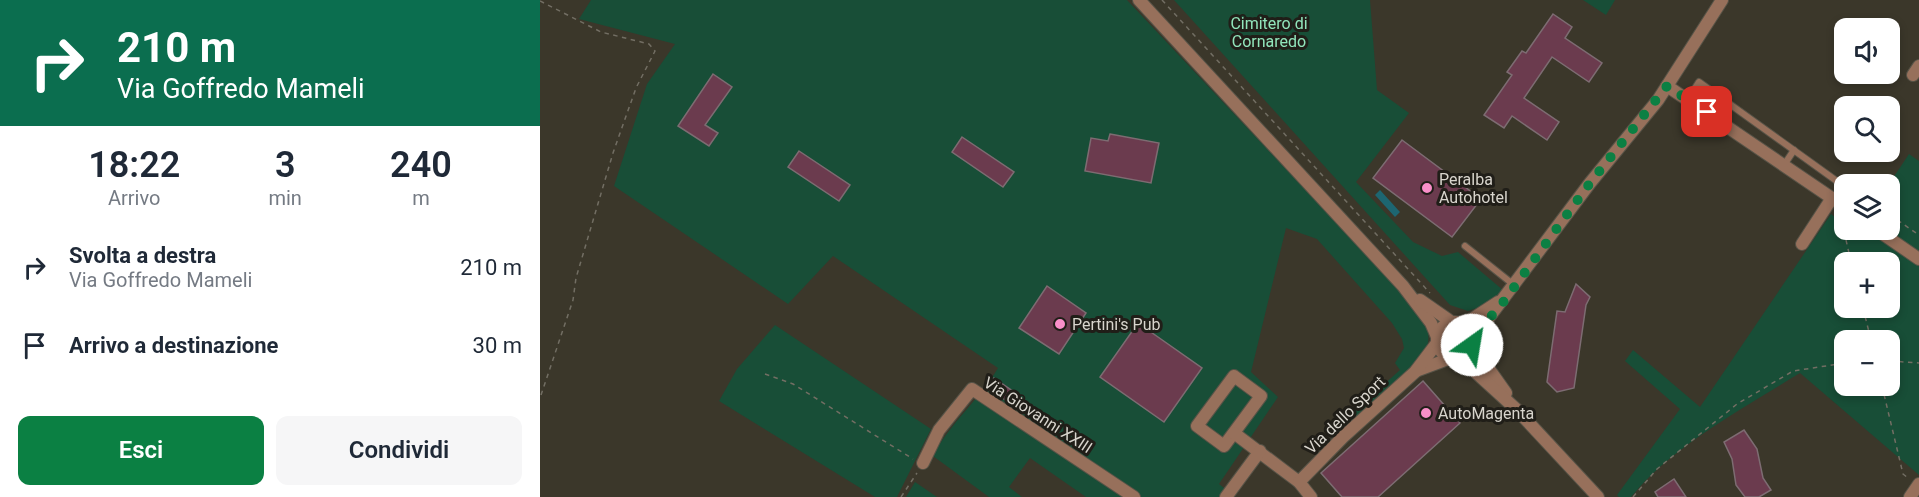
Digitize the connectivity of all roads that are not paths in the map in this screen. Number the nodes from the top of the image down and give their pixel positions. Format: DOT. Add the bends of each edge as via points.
graph roads {
  1 [pos="1139,0"];
  2 [pos="1722,0"];
  3 [pos="1667,86"];
  4 [pos="1688,99"];
  5 [pos="1794,150"];
  6 [pos="1784,165"];
  7 [pos="1834,179"];
  8 [pos="1832,198"];
  9 [pos="1891,240"];
  10 [pos="1802,244"];
  11 [pos="1465,246"];
  12 [pos="1919,259"];
  13 [pos="1515,285"];
  14 [pos="1403,286"];
  15 [pos="1504,298"];
  16 [pos="1456,323"];
  17 [pos="1437,340"];
  18 [pos="1472,343"];
  19 [pos="1452,358"];
  20 [pos="1415,372"];
  21 [pos="1516,409"];
  22 [pos="1234,433"];
  23 [pos="1260,451"];
  24 [pos="923,463"];
  25 [pos="1299,482"];
  26 [pos="1134,497"];
  27 [pos="1226,497"];
  28 [pos="1311,497"];
  29 [pos="1598,497"];
  1 -- 14 [label="street"];
  2 -- 3 [label="street"];
  3 -- 4 [label="street"];
  3 -- 13 [label="street"];
  4 -- 5 [label="lane" via="1700,82"];
  4 -- 6 [label="street"];
  5 -- 6 [label="lane"];
  5 -- 7 [label="lane"];
  6 -- 8 [label="street"];
  8 -- 10 [label="street"];
  9 -- 12 [label="street"];
  11 -- 13 [label="lane"];
  13 -- 15 [label="street"];
  14 -- 16 [label="street" via="1435,312"];
  14 -- 17 [label="street" via="1428,318"];
  15 -- 16 [label="street" via="1472,319"];
  15 -- 18 [label="street"];
  16 -- 17 [label="street" via="1443,327"];
  16 -- 18 [label="street" via="1468,329"];
  17 -- 19 [label="street" via="1442,353"];
  17 -- 20 [label="street, Via dello Sport"];
  18 -- 19 [label="street" via="1465,355"];
  18 -- 21 [label="street"];
  19 -- 20 [label="street, Via dello Sport"];
  19 -- 21 [label="street" via="1472,369"];
  20 -- 25 [label="street, Via dello Sport" via="1343,436"];
  21 -- 29 [label="street"];
  22 -- 22 [label="street" via="1224,446 1197,426 1234,376 1261,396"];
  22 -- 23 [label="street"];
  23 -- 25 [label="street"];
  23 -- 27 [label="street"];
  24 -- 26 [label="street, Via Giovanni XXIII" via="939,430 972,389"];
  25 -- 28 [label="street"];
}
